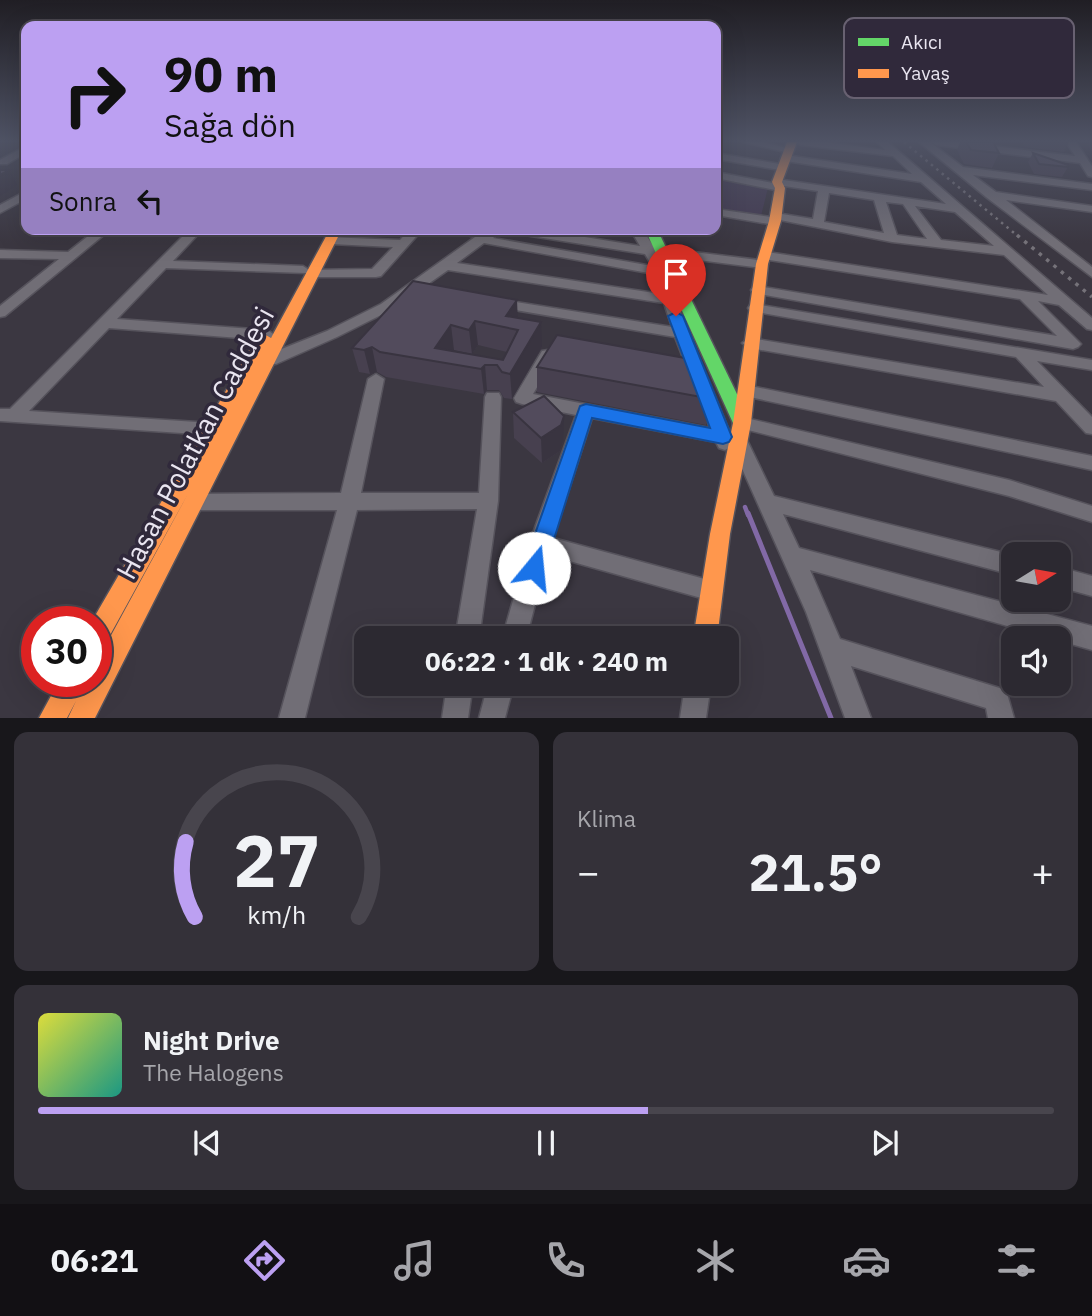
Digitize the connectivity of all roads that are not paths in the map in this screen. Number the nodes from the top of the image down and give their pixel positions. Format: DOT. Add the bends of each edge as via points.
graph roads {
  1 [pos="783,176"];
  2 [pos="805,176"];
  3 [pos="904,176"];
  4 [pos="921,176"];
  5 [pos="964,176"];
  6 [pos="1001,176"];
  7 [pos="925,179"];
  8 [pos="1092,187"];
  9 [pos="824,190"];
  10 [pos="988,195"];
  11 [pos="21,197"];
  12 [pos="879,197"];
  13 [pos="906,201"];
  14 [pos="5,207"];
  15 [pos="959,209"];
  16 [pos="1092,209"];
  17 [pos="721,213"];
  18 [pos="776,219"];
  19 [pos="818,224"];
  20 [pos="97,235"];
  21 [pos="191,235"];
  22 [pos="330,235"];
  23 [pos="344,235"];
  24 [pos="411,235"];
  25 [pos="479,235"];
  26 [pos="490,235"];
  27 [pos="551,235"];
  28 [pos="641,235"];
  29 [pos="652,235"];
  30 [pos="891,238"];
  31 [pos="401,244"];
  32 [pos="938,245"];
  33 [pos="656,251"];
  34 [pos="1010,253"];
  35 [pos="0,254"];
  36 [pos="71,256"];
  37 [pos="1070,256"];
  38 [pos="1092,259"];
  39 [pos="764,260"];
  40 [pos="163,264"];
  41 [pos="443,265"];
  42 [pos="660,271"];
  43 [pos="308,272"];
  44 [pos="1092,273"];
  45 [pos="412,288"];
  46 [pos="758,290"];
  47 [pos="437,292"];
  48 [pos="1023,295"];
  49 [pos="476,299"];
  50 [pos="670,300"];
  51 [pos="1063,301"];
  52 [pos="755,307"];
  53 [pos="0,313"];
  54 [pos="105,323"];
  55 [pos="1092,326"];
  56 [pos="681,333"];
  57 [pos="267,335"];
  58 [pos="750,343"];
  59 [pos="1073,344"];
  60 [pos="564,353"];
  61 [pos="1021,353"];
  62 [pos="270,360"];
  63 [pos="1092,364"];
  64 [pos="671,369"];
  65 [pos="697,373"];
  66 [pos="376,379"];
  67 [pos="746,391"];
  68 [pos="1062,396"];
  69 [pos="493,397"];
  70 [pos="586,411"];
  71 [pos="7,416"];
  72 [pos="1092,428"];
  73 [pos="212,429"];
  74 [pos="734,433"];
  75 [pos="1092,463"];
  76 [pos="349,501"];
  77 [pos="488,501"];
  78 [pos="193,502"];
  79 [pos="766,502"];
  80 [pos="1092,514"];
  81 [pos="540,544"];
  82 [pos="792,556"];
  83 [pos="1001,562"];
  84 [pos="1071,580"];
  85 [pos="1092,586"];
  86 [pos="712,591"];
  87 [pos="112,609"];
  88 [pos="469,626"];
  89 [pos="518,626"];
  90 [pos="707,626"];
  91 [pos="1092,638"];
  92 [pos="831,648"];
  93 [pos="458,696"];
  94 [pos="498,696"];
  95 [pos="696,696"];
  96 [pos="64,697"];
  97 [pos="52,718"];
  98 [pos="81,718"];
  99 [pos="292,718"];
  100 [pos="455,718"];
  101 [pos="492,718"];
  102 [pos="693,718"];
  103 [pos="858,718"];
  104 [pos="1001,718"];
  1 -- 18 [label="main road"];
  2 -- 9 [label="street"];
  3 -- 7 [label="street"];
  4 -- 7 [label="street"];
  5 -- 10 [label="street"];
  6 -- 8 [label="street"];
  7 -- 15 [label="street"];
  9 -- 12 [label="street"];
  9 -- 19 [label="street"];
  10 -- 16 [label="street"];
  10 -- 37 [label="street"];
  11 -- 14 [label="street"];
  12 -- 13 [label="street"];
  12 -- 30 [label="street"];
  13 -- 15 [label="street"];
  13 -- 32 [label="street"];
  15 -- 34 [label="street"];
  17 -- 18 [label="street"];
  18 -- 19 [label="street"];
  18 -- 39 [label="main road"];
  19 -- 30 [label="street"];
  20 -- 36 [label="street"];
  21 -- 40 [label="street"];
  22 -- 43 [label="main road, Hasan Polatkan Caddesi"];
  23 -- 31 [label="street"];
  24 -- 31 [label="street"];
  25 -- 41 [label="street"];
  26 -- 42 [label="street"];
  27 -- 33 [label="street"];
  28 -- 33 [label="street"];
  29 -- 33 [label="main road"];
  30 -- 32 [label="street"];
  31 -- 43 [label="street" via="376,274"];
  32 -- 34 [label="street"];
  33 -- 39 [label="street"];
  33 -- 42 [label="street"];
  33 -- 74 [label="main road"];
  34 -- 51 [label="street"];
  35 -- 36 [label="street"];
  36 -- 53 [label="street"];
  37 -- 38 [label="street"];
  37 -- 44 [label="street"];
  39 -- 46 [label="main road"];
  39 -- 48 [label="street"];
  40 -- 43 [label="street"];
  40 -- 54 [label="street"];
  41 -- 45 [label="street"];
  41 -- 50 [label="street"];
  42 -- 50 [label="street"];
  43 -- 57 [label="main road, Hasan Polatkan Caddesi"];
  43 -- 62 [label="main road, Hasan Polatkan Caddesi"];
  45 -- 47 [label="street"];
  45 -- 62 [label="street" via="386,307"];
  46 -- 52 [label="main road"];
  46 -- 59 [label="street"];
  48 -- 51 [label="street"];
  48 -- 59 [label="street"];
  49 -- 56 [label="street"];
  50 -- 56 [label="street"];
  51 -- 55 [label="street"];
  52 -- 58 [label="main road"];
  52 -- 61 [label="street"];
  54 -- 57 [label="street"];
  54 -- 71 [label="street"];
  56 -- 65 [label="street"];
  57 -- 73 [label="main road, Hasan Polatkan Caddesi"];
  58 -- 67 [label="main road"];
  58 -- 68 [label="street"];
  59 -- 63 [label="street"];
  60 -- 70 [label="street" via="551,351 522,398"];
  61 -- 63 [label="street"];
  61 -- 68 [label="street"];
  62 -- 78 [label="main road, Hasan Polatkan Caddesi"];
  64 -- 65 [label="street"];
  65 -- 74 [label="street"];
  66 -- 76 [label="street"];
  67 -- 74 [label="main road"];
  67 -- 75 [label="street"];
  68 -- 72 [label="street"];
  69 -- 77 [label="street"];
  70 -- 74 [label="street"];
  70 -- 81 [label="street"];
  71 -- 73 [label="street"];
  73 -- 87 [label="main road, Hasan Polatkan Caddesi"];
  74 -- 79 [label="street"];
  74 -- 80 [label="street" via="1009,488"];
  74 -- 86 [label="main road" via="734,465"];
  76 -- 77 [label="street"];
  76 -- 78 [label="street"];
  76 -- 99 [label="street"];
  77 -- 88 [label="street"];
  78 -- 98 [label="main road, Hasan Polatkan Caddesi"];
  79 -- 82 [label="street"];
  79 -- 83 [label="street"];
  81 -- 86 [label="street"];
  81 -- 89 [label="street"];
  82 -- 91 [label="street"];
  82 -- 92 [label="street"];
  84 -- 85 [label="street"];
  86 -- 90 [label="main road"];
  92 -- 103 [label="street"];
  92 -- 104 [label="street" via="997,699"];
  93 -- 100 [label="street"];
  94 -- 101 [label="street"];
  95 -- 102 [label="street"];
  96 -- 97 [label="main road"];
}
